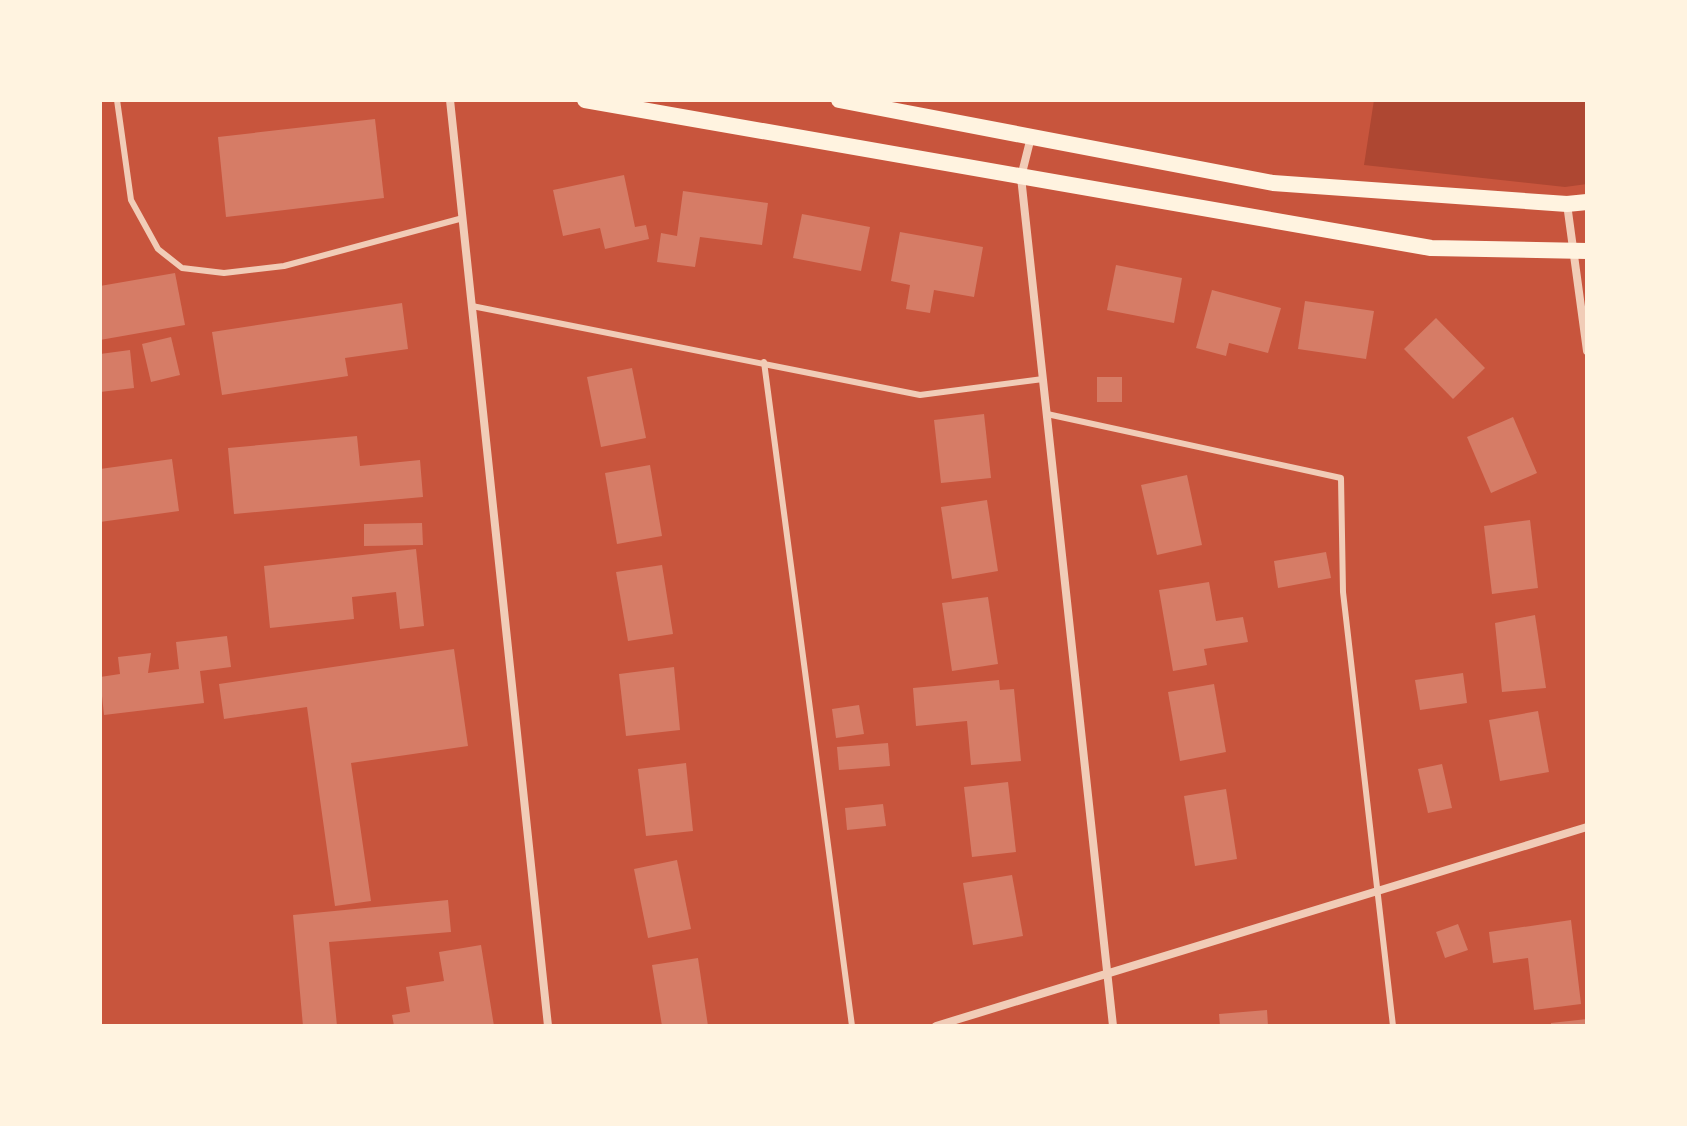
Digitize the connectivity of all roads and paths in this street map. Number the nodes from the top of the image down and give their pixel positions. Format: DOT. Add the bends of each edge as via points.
graph roads {
  1 [pos="117,100"];
  2 [pos="450,100"];
  3 [pos="585,100"];
  4 [pos="839,100"];
  5 [pos="1032,136"];
  6 [pos="1021,177"];
  7 [pos="1587,202"];
  8 [pos="1567,204"];
  9 [pos="463,218"];
  10 [pos="1580,252"];
  11 [pos="472,306"];
  12 [pos="1587,351"];
  13 [pos="764,362"];
  14 [pos="1043,379"];
  15 [pos="1047,414"];
  16 [pos="1587,827"];
  17 [pos="1377,891"];
  18 [pos="1106,973"];
  19 [pos="548,1026"];
  20 [pos="852,1026"];
  21 [pos="936,1026"];
  22 [pos="1113,1026"];
  23 [pos="1393,1026"];
  1 -- 9 [label="lane" via="131,200 158,249 182,268 224,273 284,266"];
  2 -- 9 [label="street"];
  3 -- 6 [label="main road"];
  4 -- 5 [label="main road"];
  5 -- 6 [label="street"];
  5 -- 8 [label="main road" via="1273,183"];
  6 -- 10 [label="main road" via="1431,248"];
  6 -- 14 [label="street"];
  7 -- 8 [label="main road"];
  8 -- 10 [label="street"];
  9 -- 11 [label="street"];
  10 -- 12 [label="street"];
  11 -- 13 [label="lane"];
  11 -- 19 [label="street"];
  13 -- 14 [label="lane" via="920,395"];
  13 -- 20 [label="lane"];
  14 -- 15 [label="street"];
  15 -- 17 [label="lane" via="1341,478 1343,592"];
  15 -- 18 [label="street"];
  16 -- 17 [label="street"];
  17 -- 18 [label="street"];
  17 -- 23 [label="lane"];
  18 -- 21 [label="street"];
  18 -- 22 [label="street"];
}
